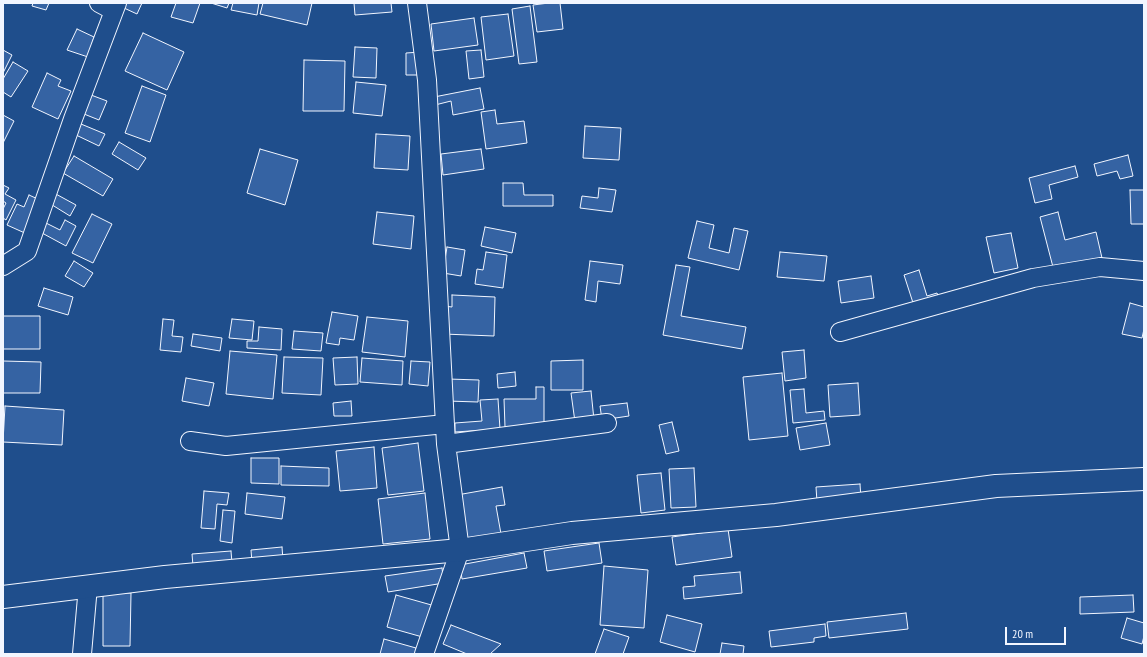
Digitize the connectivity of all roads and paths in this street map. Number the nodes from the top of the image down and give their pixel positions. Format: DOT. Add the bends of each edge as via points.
graph roads {
  1 [pos="417,3"];
  2 [pos="110,6"];
  3 [pos="3,266"];
  4 [pos="1144,271"];
  5 [pos="840,332"];
  6 [pos="607,423"];
  7 [pos="445,424"];
  8 [pos="190,441"];
  9 [pos="446,444"];
  10 [pos="1144,479"];
  11 [pos="460,550"];
  12 [pos="88,586"];
  13 [pos="3,597"];
  14 [pos="82,654"];
  15 [pos="424,654"];
  1 -- 7 [label="street" via="427,80"];
  2 -- 3 [label="street" via="74,119 27,251"];
  4 -- 5 [label="street" via="1100,268 1033,278"];
  6 -- 9 [label="street"];
  7 -- 8 [label="street" via="226,446"];
  7 -- 9 [label="street"];
  9 -- 11 [label="street"];
  10 -- 11 [label="street" via="996,486 776,515 572,533"];
  11 -- 12 [label="street"];
  11 -- 15 [label="street"];
  12 -- 13 [label="street"];
  12 -- 14 [label="street"];
}
